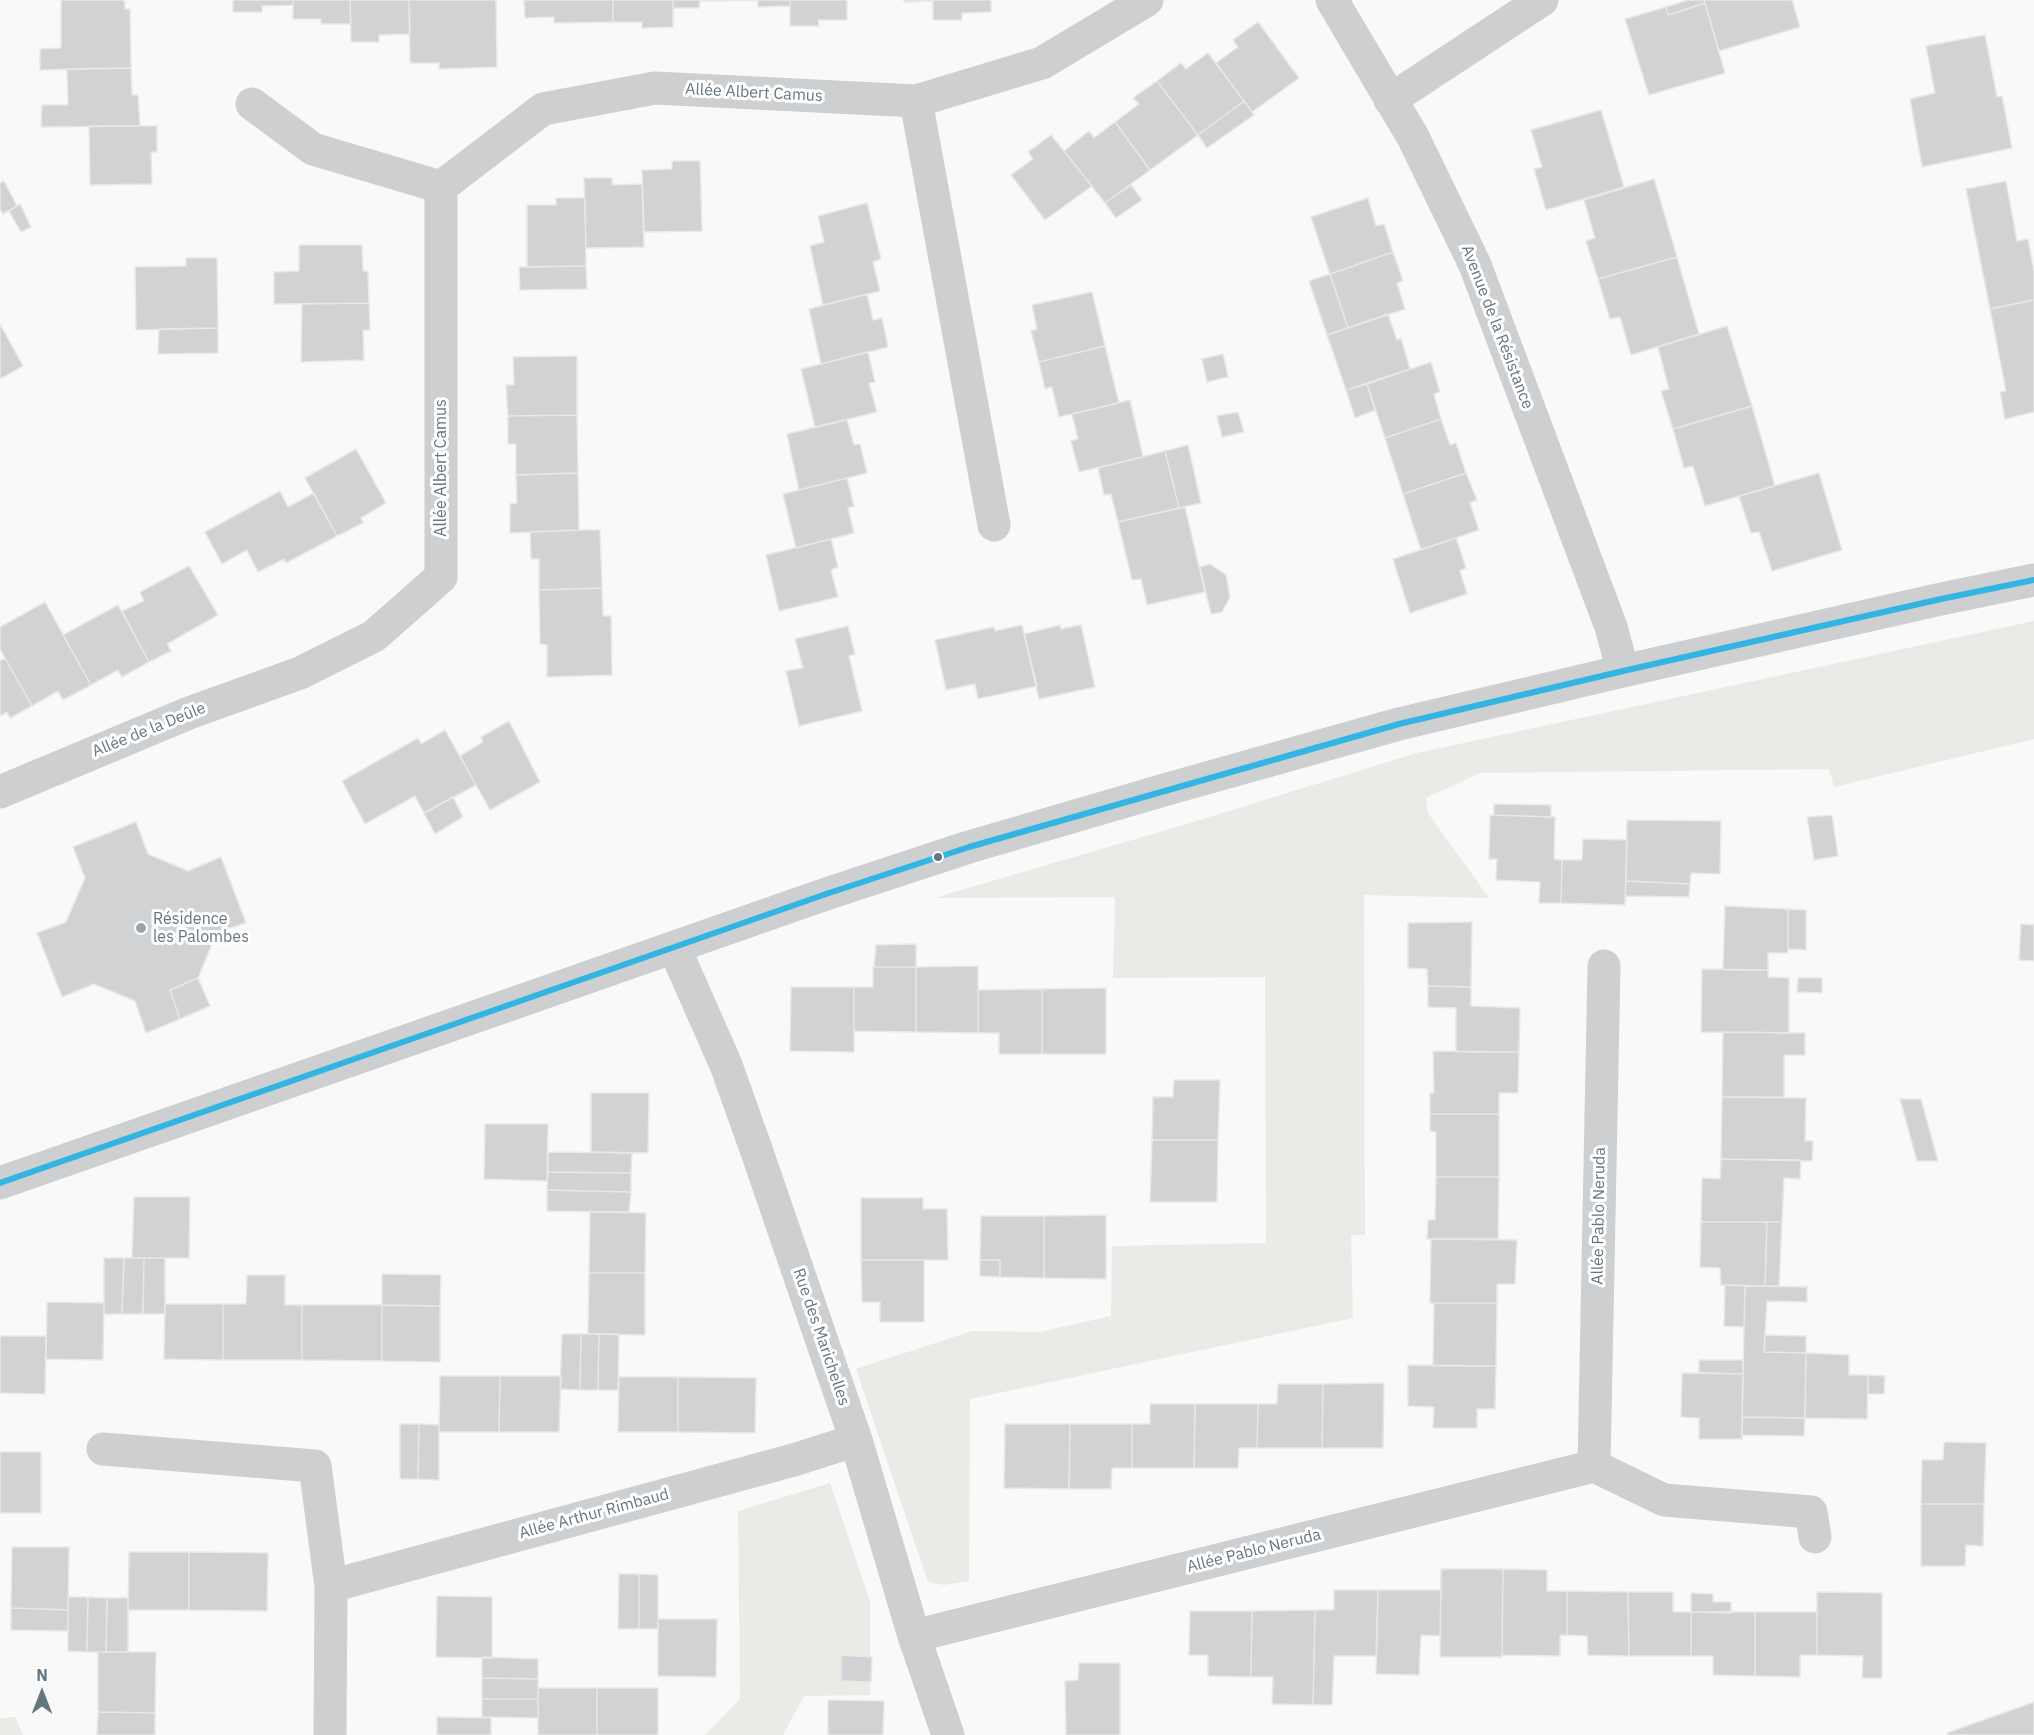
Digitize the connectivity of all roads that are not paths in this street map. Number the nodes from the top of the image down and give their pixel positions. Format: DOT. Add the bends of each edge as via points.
graph roads {
  1 [pos="1147,0"];
  2 [pos="1332,0"];
  3 [pos="1542,0"];
  4 [pos="1390,100"];
  5 [pos="916,101"];
  6 [pos="252,104"];
  7 [pos="441,187"];
  8 [pos="994,525"];
  9 [pos="2034,580"];
  10 [pos="1623,671"];
  11 [pos="300,673"];
  12 [pos="0,792"];
  13 [pos="674,947"];
  14 [pos="1604,966"];
  15 [pos="0,1183"];
  16 [pos="856,1440"];
  17 [pos="103,1449"];
  18 [pos="1594,1466"];
  19 [pos="1815,1537"];
  20 [pos="331,1586"];
  21 [pos="914,1635"];
  22 [pos="330,1735"];
  23 [pos="948,1735"];
  1 -- 5 [label="street, Allée Albert Camus" via="1042,63"];
  2 -- 4 [label="street, Avenue de la Résistance"];
  3 -- 4 [label="street"];
  4 -- 10 [label="street, Avenue de la Résistance" via="1413,137 1474,265 1611,627"];
  5 -- 7 [label="street, Allée Albert Camus" via="655,88 543,109"];
  5 -- 8 [label="street"];
  6 -- 7 [label="street" via="313,149"];
  7 -- 11 [label="street, Allée Albert Camus" via="441,577 374,636"];
  9 -- 10 [label="street"];
  10 -- 13 [label="street" via="1399,724 1164,790 969,847"];
  11 -- 12 [label="street, Allée de la Deûle" via="189,713"];
  13 -- 15 [label="street"];
  13 -- 16 [label="street, Rue des Marichelles" via="726,1065"];
  14 -- 18 [label="street, Allée Pablo Neruda"];
  16 -- 20 [label="street, Allée Arthur Rimbaud"];
  16 -- 21 [label="street, Rue des Marichelles"];
  17 -- 20 [label="street" via="315,1466"];
  18 -- 19 [label="street" via="1664,1500 1811,1512"];
  18 -- 21 [label="street, Allée Pablo Neruda"];
  20 -- 22 [label="street"];
  21 -- 23 [label="street, Rue des Marichelles"];
}
